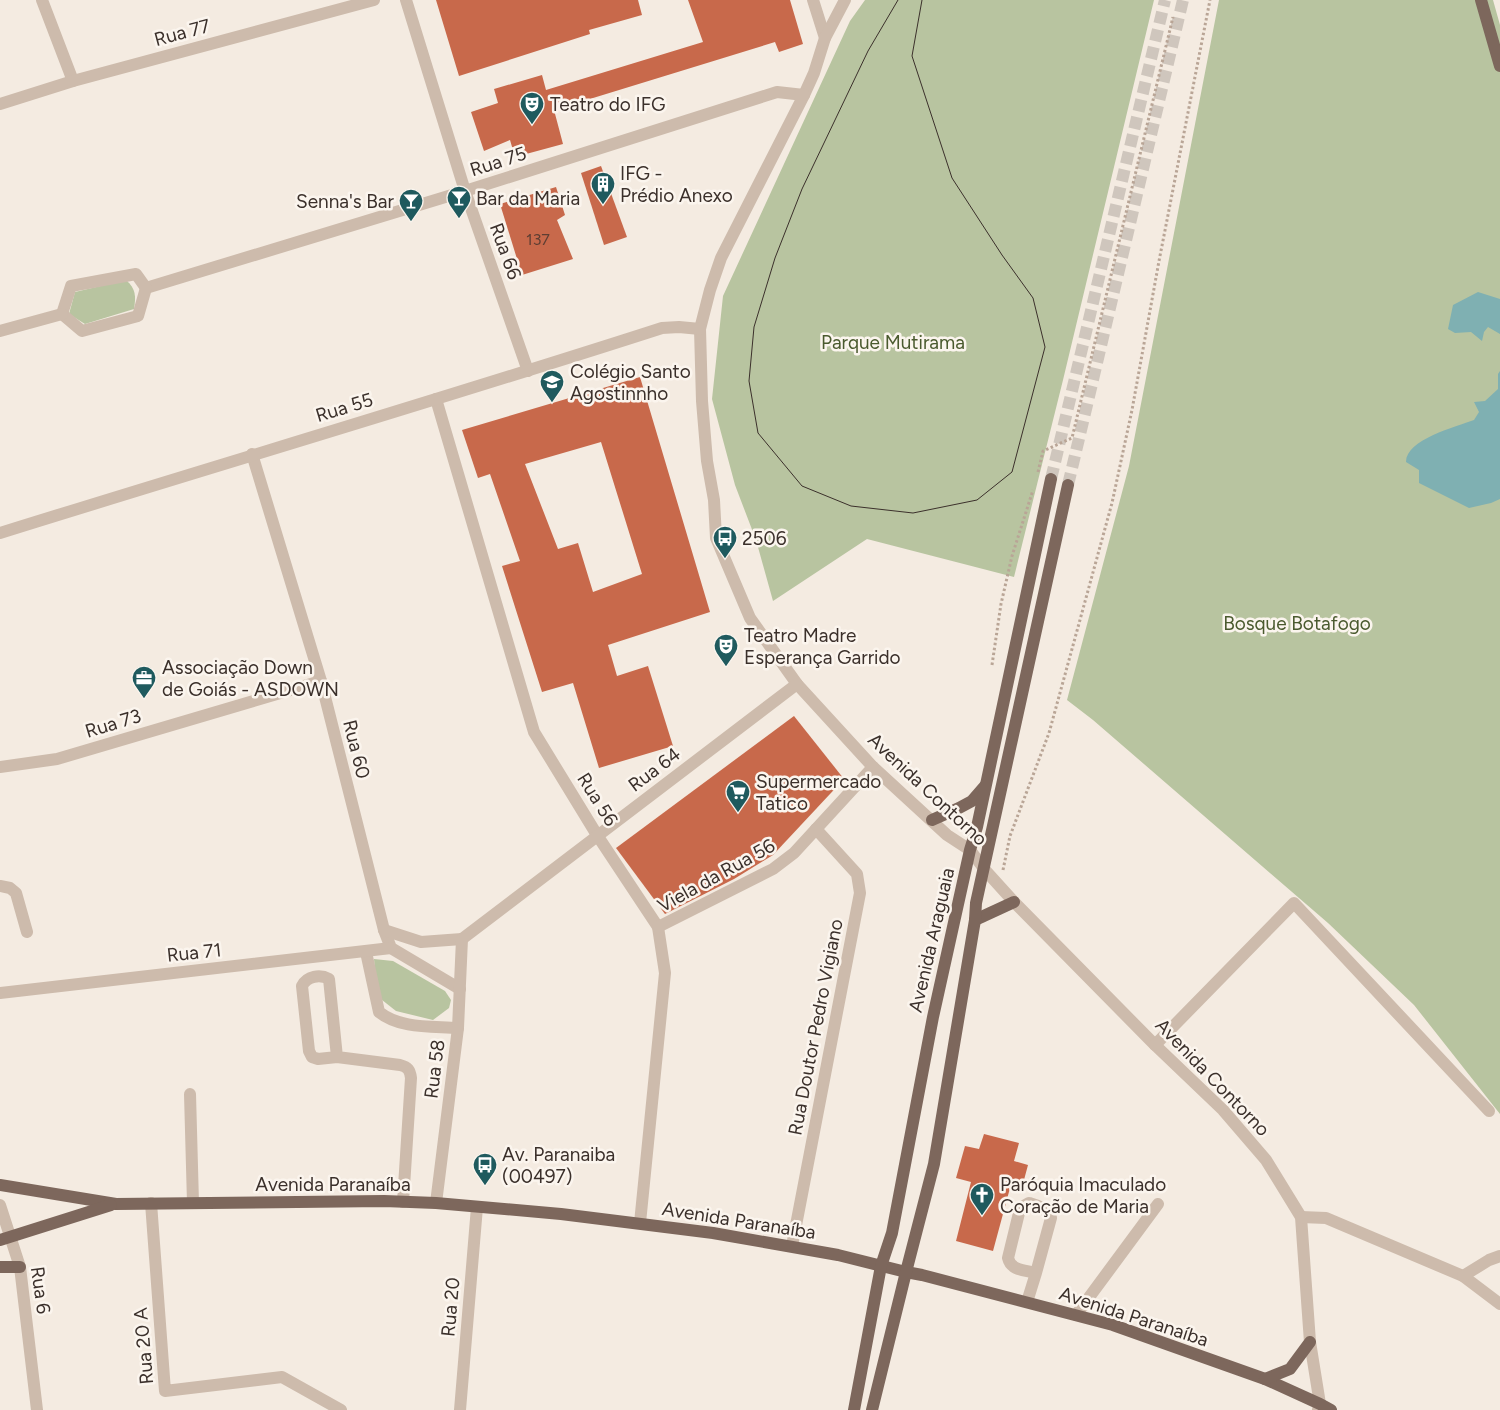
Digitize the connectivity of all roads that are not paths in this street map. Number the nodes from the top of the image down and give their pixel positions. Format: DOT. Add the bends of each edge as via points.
graph roads {
  1 [pos="42,0"];
  2 [pos="374,0"];
  3 [pos="406,0"];
  4 [pos="813,0"];
  5 [pos="845,0"];
  6 [pos="1481,0"];
  7 [pos="825,38"];
  8 [pos="1500,66"];
  9 [pos="73,81"];
  10 [pos="804,95"];
  11 [pos="0,104"];
  12 [pos="465,191"];
  13 [pos="146,288"];
  14 [pos="62,314"];
  15 [pos="700,329"];
  16 [pos="0,331"];
  17 [pos="528,371"];
  18 [pos="436,399"];
  19 [pos="252,454"];
  20 [pos="1051,479"];
  21 [pos="1068,485"];
  22 [pos="0,533"];
  23 [pos="321,681"];
  24 [pos="798,684"];
  25 [pos="0,767"];
  26 [pos="873,767"];
  27 [pos="985,786"];
  28 [pos="932,820"];
  29 [pos="816,830"];
  30 [pos="597,835"];
  31 [pos="970,850"];
  32 [pos="984,870"];
  33 [pos="0,886"];
  34 [pos="1014,902"];
  35 [pos="975,920"];
  36 [pos="658,927"];
  37 [pos="384,930"];
  38 [pos="27,932"];
  39 [pos="462,940"];
  40 [pos="392,948"];
  41 [pos="366,952"];
  42 [pos="460,989"];
  43 [pos="0,993"];
  44 [pos="458,1028"];
  45 [pos="1155,1045"];
  46 [pos="337,1057"];
  47 [pos="190,1094"];
  48 [pos="1489,1111"];
  49 [pos="0,1185"];
  50 [pos="404,1202"];
  51 [pos="193,1203"];
  52 [pos="436,1203"];
  53 [pos="116,1204"];
  54 [pos="151,1204"];
  55 [pos="1158,1204"];
  56 [pos="0,1205"];
  57 [pos="477,1208"];
  58 [pos="1301,1217"];
  59 [pos="640,1223"];
  60 [pos="5,1238"];
  61 [pos="792,1246"];
  62 [pos="1500,1256"];
  63 [pos="881,1266"];
  64 [pos="0,1267"];
  65 [pos="20,1267"];
  66 [pos="906,1272"];
  67 [pos="1036,1273"];
  68 [pos="1463,1276"];
  69 [pos="1027,1302"];
  70 [pos="1500,1304"];
  71 [pos="1076,1315"];
  72 [pos="1310,1342"];
  73 [pos="1265,1379"];
  74 [pos="1323,1408"];
  75 [pos="36,1410"];
  76 [pos="341,1410"];
  77 [pos="460,1410"];
  78 [pos="854,1410"];
  79 [pos="872,1410"];
  1 -- 9 [label="street"];
  2 -- 9 [label="street, Rua 77"];
  3 -- 12 [label="street, Rua 66"];
  4 -- 7 [label="street"];
  5 -- 7 [label="street, Avenida Contorno"];
  6 -- 8 [label="main road"];
  7 -- 10 [label="street, Avenida Contorno"];
  9 -- 11 [label="street, Rua 77"];
  10 -- 12 [label="street, Rua 75" via="776,92"];
  10 -- 15 [label="street, Avenida Contorno" via="721,258"];
  12 -- 13 [label="street, Rua 75"];
  12 -- 17 [label="street, Rua 66"];
  13 -- 14 [label="street" via="136,274 71,286"];
  13 -- 14 [label="street" via="138,316 82,331"];
  14 -- 16 [label="street"];
  15 -- 17 [label="street, Rua 55" via="662,328"];
  15 -- 24 [label="street, Avenida Contorno" via="702,400 716,538 750,618"];
  17 -- 18 [label="street, Rua 55"];
  18 -- 19 [label="street, Rua 55"];
  18 -- 30 [label="street, Rua 56" via="534,732"];
  19 -- 22 [label="street, Rua 55"];
  19 -- 23 [label="street, Rua 60"];
  20 -- 27 [label="main road, Avenida Araguaia"];
  21 -- 32 [label="main road, Avenida Araguaia"];
  23 -- 25 [label="street, Rua 73" via="57,759"];
  23 -- 37 [label="street, Rua 60"];
  24 -- 26 [label="street, Avenida Contorno"];
  24 -- 30 [label="street, Rua 64"];
  26 -- 28 [label="street, Avenida Contorno"];
  26 -- 29 [label="street, Viela da Rua 56"];
  27 -- 28 [label="main road" via="960,808"];
  27 -- 31 [label="main road, Avenida Araguaia"];
  28 -- 31 [label="street, Avenida Contorno"];
  29 -- 36 [label="street, Viela da Rua 56" via="773,869"];
  29 -- 61 [label="street, Rua Doutor Pedro Vigiano" via="856,874 860,893"];
  30 -- 36 [label="street, Rua 56"];
  30 -- 39 [label="street, Rua 64"];
  31 -- 32 [label="street, Avenida Contorno"];
  31 -- 63 [label="main road, Avenida Araguaia" via="933,1017 892,1233"];
  32 -- 34 [label="street, Avenida Contorno"];
  32 -- 35 [label="main road, Avenida Araguaia"];
  33 -- 38 [label="street" via="16,892"];
  34 -- 35 [label="main road"];
  34 -- 45 [label="street, Avenida Contorno"];
  35 -- 66 [label="main road, Avenida Araguaia" via="934,1164"];
  36 -- 59 [label="street, Rua 56" via="665,973"];
  37 -- 39 [label="street" via="421,942"];
  37 -- 40 [label="street, Rua 60"];
  39 -- 42 [label="street, Rua 58"];
  40 -- 41 [label="street, Rua 71"];
  40 -- 42 [label="street"];
  41 -- 43 [label="street, Rua 71"];
  41 -- 44 [label="street" via="380,1012 387,1018 398,1023"];
  42 -- 44 [label="street, Rua 58"];
  44 -- 52 [label="street, Rua 58"];
  45 -- 48 [label="street" via="1294,903"];
  45 -- 58 [label="street, Avenida Contorno" via="1224,1110 1266,1160"];
  46 -- 46 [label="street" via="318,1059 309,1051 302,986 309,978 323,976 329,979"];
  46 -- 50 [label="street" via="406,1066 410,1070"];
  47 -- 51 [label="street"];
  49 -- 53 [label="main road, Avenida Paranaíba"];
  50 -- 51 [label="main road, Avenida Paranaíba"];
  50 -- 52 [label="main road, Avenida Paranaíba"];
  51 -- 54 [label="main road, Avenida Paranaíba"];
  52 -- 57 [label="main road, Avenida Paranaíba"];
  53 -- 54 [label="main road, Avenida Paranaíba"];
  53 -- 60 [label="main road, Avenida Paranaíba"];
  54 -- 76 [label="street, Rua 20 A" via="164,1391 282,1377"];
  55 -- 71 [label="street"];
  56 -- 60 [label="street, Rua 6"];
  57 -- 59 [label="main road, Avenida Paranaíba"];
  57 -- 77 [label="street, Rua 20"];
  58 -- 68 [label="street" via="1326,1218"];
  58 -- 72 [label="street, Avenida Contorno"];
  59 -- 61 [label="main road, Avenida Paranaíba"];
  60 -- 65 [label="street, Rua 6"];
  61 -- 63 [label="main road, Avenida Paranaíba"];
  62 -- 68 [label="street"];
  63 -- 66 [label="main road, Avenida Paranaíba"];
  63 -- 78 [label="main road, Avenida Araguaia"];
  64 -- 65 [label="main road"];
  65 -- 75 [label="street, Rua 6"];
  66 -- 69 [label="main road, Avenida Paranaíba"];
  66 -- 79 [label="main road, Avenida Araguaia"];
  67 -- 67 [label="street" via="1051,1218 1042,1207 1029,1204 1019,1213 1008,1258 1014,1268"];
  67 -- 69 [label="street"];
  68 -- 70 [label="street"];
  69 -- 71 [label="main road, Avenida Paranaíba"];
  71 -- 73 [label="main road, Avenida Paranaíba"];
  72 -- 73 [label="main road" via="1290,1369"];
  72 -- 74 [label="street, Avenida Contorno"];
  73 -- 74 [label="main road, Avenida Paranaíba"];
}
